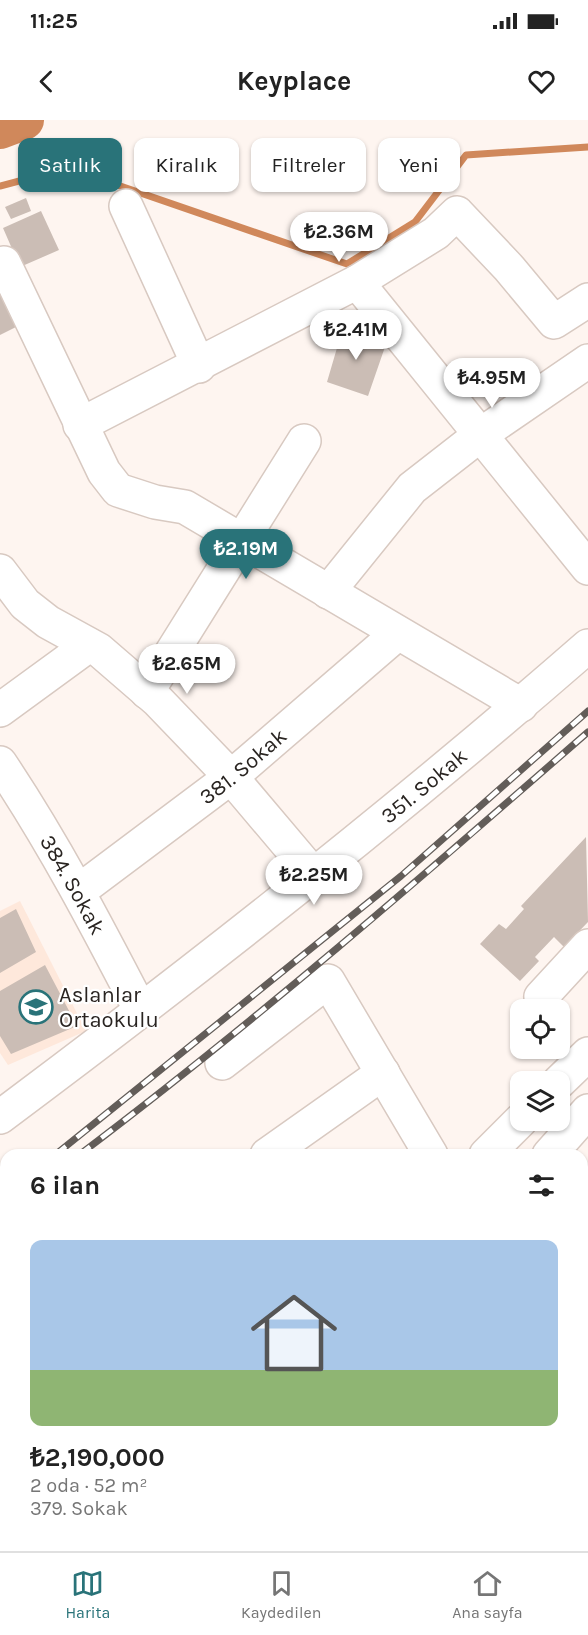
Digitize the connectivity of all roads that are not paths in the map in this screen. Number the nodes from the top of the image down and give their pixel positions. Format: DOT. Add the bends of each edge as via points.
graph roads {
  1 [pos="126,206"];
  2 [pos="4,263"];
  3 [pos="357,282"];
  4 [pos="588,300"];
  5 [pos="554,322"];
  6 [pos="588,359"];
  7 [pos="199,366"];
  8 [pos="80,425"];
  9 [pos="480,435"];
  10 [pos="304,441"];
  11 [pos="241,541"];
  12 [pos="588,568"];
  13 [pos="4,586"];
  14 [pos="328,592"];
  15 [pos="398,633"];
  16 [pos="89,645"];
  17 [pos="588,646"];
  18 [pos="147,692"];
  19 [pos="521,705"];
  20 [pos="0,710"];
  21 [pos="0,763"];
  22 [pos="231,777"];
  23 [pos="313,874"];
  24 [pos="79,891"];
  25 [pos="588,946"];
  26 [pos="542,999"];
  27 [pos="141,1011"];
  28 [pos="222,1063"];
  29 [pos="383,1073"];
  30 [pos="588,1112"];
  31 [pos="0,1117"];
  32 [pos="510,1131"];
  33 [pos="275,1149"];
  34 [pos="427,1149"];
  35 [pos="492,1149"];
  36 [pos="554,1149"];
  1 -- 7 [label="main road"];
  2 -- 8 [label="main road"];
  3 -- 5 [label="main road" via="436,233 457,213"];
  3 -- 7 [label="main road"];
  3 -- 9 [label="main road"];
  4 -- 5 [label="main road"];
  5 -- 6 [label="main road"];
  6 -- 9 [label="main road"];
  7 -- 8 [label="main road"];
  8 -- 11 [label="main road" via="104,472 118,490 185,507"];
  9 -- 12 [label="main road"];
  9 -- 14 [label="main road" via="412,488"];
  10 -- 11 [label="main road"];
  11 -- 14 [label="main road"];
  11 -- 18 [label="main road"];
  13 -- 16 [label="main road" via="48,622"];
  14 -- 15 [label="main road"];
  15 -- 19 [label="main road"];
  15 -- 22 [label="main road, 381. Sokak"];
  16 -- 18 [label="main road"];
  16 -- 20 [label="main road"];
  17 -- 19 [label="main road, 351. Sokak"];
  18 -- 22 [label="main road"];
  19 -- 23 [label="main road, 351. Sokak"];
  21 -- 24 [label="main road, 384. Sokak"];
  22 -- 23 [label="main road"];
  22 -- 24 [label="main road, 381. Sokak"];
  23 -- 27 [label="main road, 351. Sokak"];
  24 -- 27 [label="main road, 384. Sokak"];
  25 -- 26 [label="main road"];
  27 -- 31 [label="main road, 351. Sokak"];
  28 -- 29 [label="main road" via="328,981"];
  29 -- 33 [label="main road"];
  29 -- 34 [label="main road"];
  30 -- 36 [label="main road"];
  32 -- 35 [label="main road"];
}
